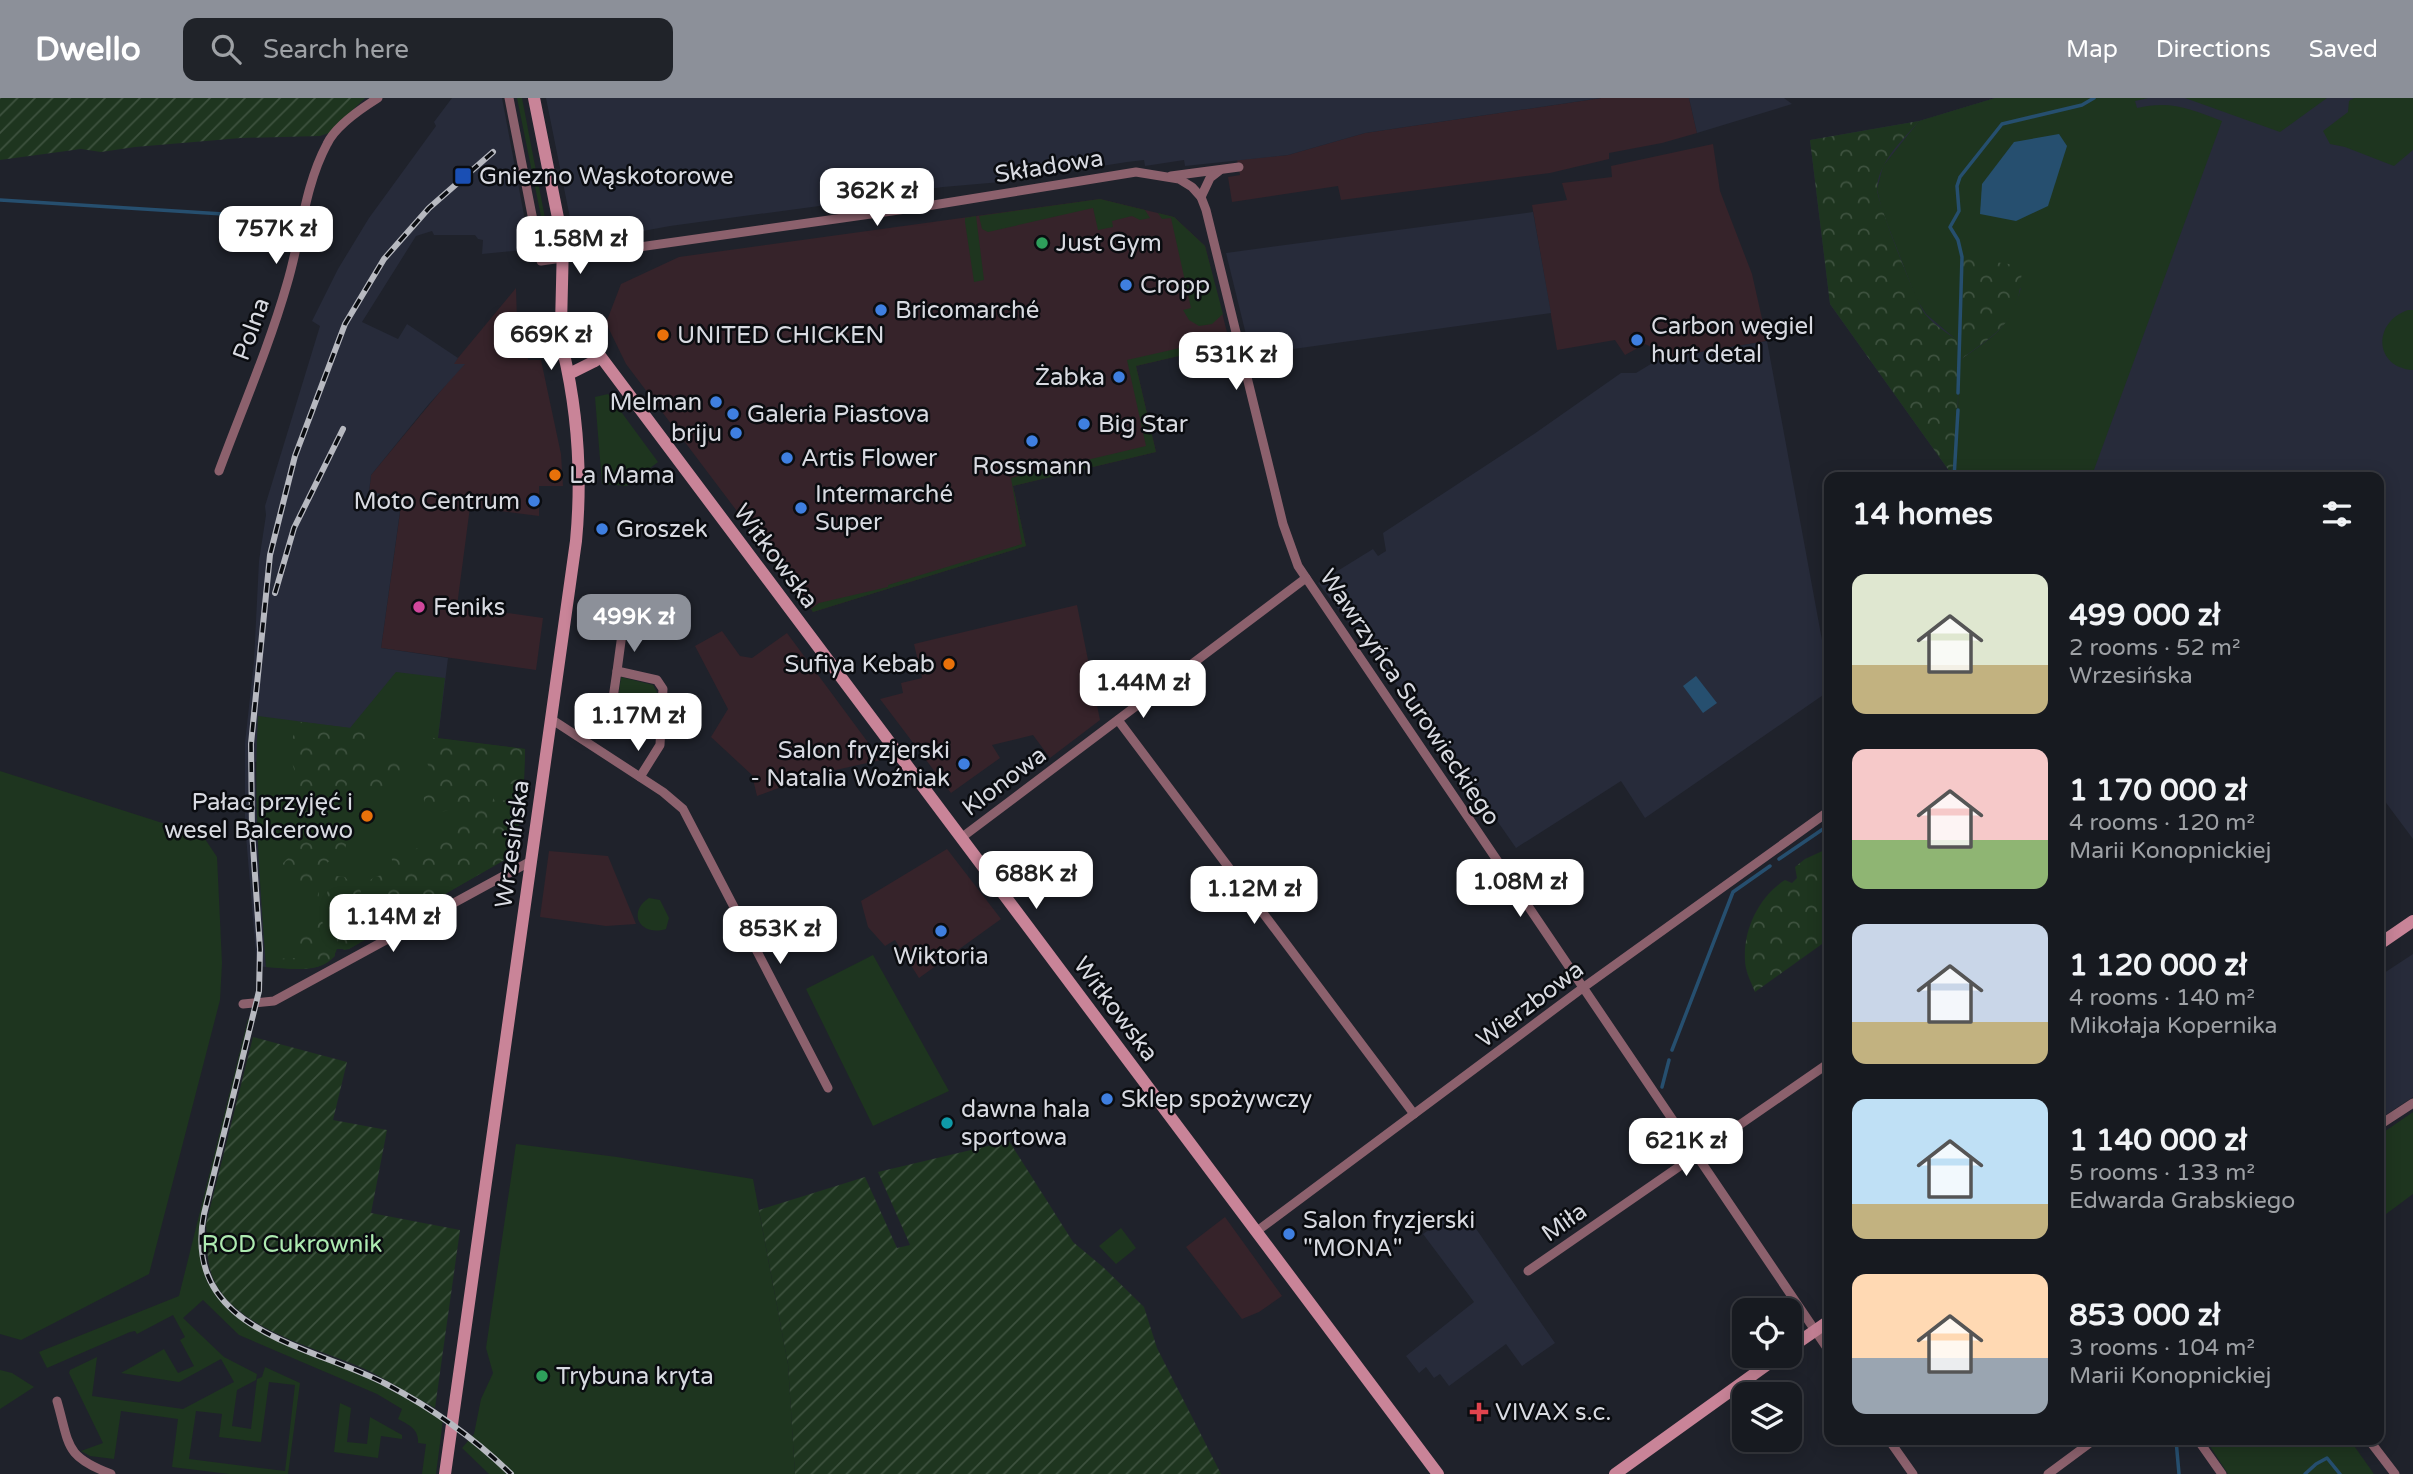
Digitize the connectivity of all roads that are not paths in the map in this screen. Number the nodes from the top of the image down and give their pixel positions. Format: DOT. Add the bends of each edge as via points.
graph roads {
  1 [pos="379,98"];
  2 [pos="509,98"];
  3 [pos="534,98"];
  4 [pos="1239,167"];
  5 [pos="1221,169"];
  6 [pos="1167,176"];
  7 [pos="1192,187"];
  8 [pos="1201,197"];
  9 [pos="564,258"];
  10 [pos="567,325"];
  11 [pos="584,340"];
  12 [pos="569,350"];
  13 [pos="595,361"];
  14 [pos="608,369"];
  15 [pos="572,379"];
  16 [pos="219,471"];
  17 [pos="1306,578"];
  18 [pos="622,634"];
  19 [pos="617,671"];
  20 [pos="551,719"];
  21 [pos="1118,720"];
  22 [pos="661,733"];
  23 [pos="640,777"];
  24 [pos="1824,814"];
  25 [pos="961,838"];
  26 [pos="531,861"];
  27 [pos="2413,921"];
  28 [pos="2384,941"];
  29 [pos="1584,987"];
  30 [pos="243,1004"];
  31 [pos="1824,1066"];
  32 [pos="828,1088"];
  33 [pos="2413,1103"];
  34 [pos="1414,1114"];
  35 [pos="2384,1122"];
  36 [pos="1695,1154"];
  37 [pos="1257,1231"];
  38 [pos="1528,1271"];
  39 [pos="1824,1325"];
  40 [pos="1815,1331"];
  41 [pos="1802,1340"];
  42 [pos="1824,1344"];
  43 [pos="1762,1368"];
  44 [pos="57,1401"];
  45 [pos="1893,1445"];
  46 [pos="2087,1445"];
  47 [pos="2202,1445"];
  48 [pos="2374,1445"];
  49 [pos="111,1474"];
  50 [pos="445,1474"];
  51 [pos="1438,1474"];
  52 [pos="1615,1474"];
  53 [pos="1913,1474"];
  54 [pos="2048,1474"];
  55 [pos="2222,1474"];
  56 [pos="2395,1474"];
  1 -- 16 [label="street, Polna" via="328,141 317,166 283,295"];
  2 -- 9 [label="street" via="541,261"];
  3 -- 9 [label="street"];
  4 -- 5 [label="street, Składowa"];
  5 -- 6 [label="street, Składowa"];
  5 -- 8 [label="street" via="1210,178"];
  6 -- 7 [label="street, Składowa"];
  6 -- 9 [label="street, Składowa" via="1136,172"];
  7 -- 8 [label="street, Wawrzyńca Surowieckiego"];
  8 -- 17 [label="street, Wawrzyńca Surowieckiego" via="1289,546"];
  9 -- 10 [label="street" via="562,295"];
  10 -- 11 [label="street" via="579,327"];
  10 -- 12 [label="street" via="555,336 556,342"];
  11 -- 12 [label="street"];
  11 -- 14 [label="street, Witkowska"];
  12 -- 13 [label="street, Witkowska"];
  12 -- 15 [label="street, Wrzesińska"];
  13 -- 14 [label="street, Witkowska"];
  13 -- 15 [label="street"];
  14 -- 25 [label="street, Witkowska"];
  15 -- 20 [label="street, Wrzesińska" via="578,517"];
  17 -- 21 [label="street, Klonowa"];
  17 -- 29 [label="street, Wawrzyńca Surowieckiego"];
  18 -- 19 [label="street"];
  19 -- 22 [label="street" via="612,705"];
  19 -- 22 [label="street" via="657,680 663,690"];
  20 -- 23 [label="street"];
  20 -- 26 [label="street, Wrzesińska"];
  21 -- 25 [label="street, Klonowa"];
  21 -- 34 [label="street"];
  22 -- 23 [label="street" via="660,745"];
  23 -- 32 [label="street" via="683,809"];
  24 -- 29 [label="street, Wierzbowa"];
  25 -- 37 [label="street, Witkowska"];
  26 -- 30 [label="street" via="274,1001"];
  26 -- 50 [label="street, Wrzesińska"];
  27 -- 28 [label="street"];
  29 -- 34 [label="street, Wierzbowa"];
  29 -- 36 [label="street, Wawrzyńca Surowieckiego"];
  31 -- 36 [label="street, Miła"];
  33 -- 35 [label="street"];
  34 -- 37 [label="street, Wierzbowa"];
  36 -- 38 [label="street, Miła"];
  36 -- 40 [label="street, Wawrzyńca Surowieckiego"];
  37 -- 51 [label="street, Witkowska"];
  39 -- 40 [label="street"];
  40 -- 41 [label="street"];
  40 -- 42 [label="street, Wawrzyńca Surowieckiego"];
  43 -- 52 [label="street"];
  44 -- 49 [label="street" via="71,1450 87,1465"];
  45 -- 53 [label="street"];
  46 -- 54 [label="street"];
  47 -- 55 [label="street"];
  48 -- 56 [label="street"];
}
